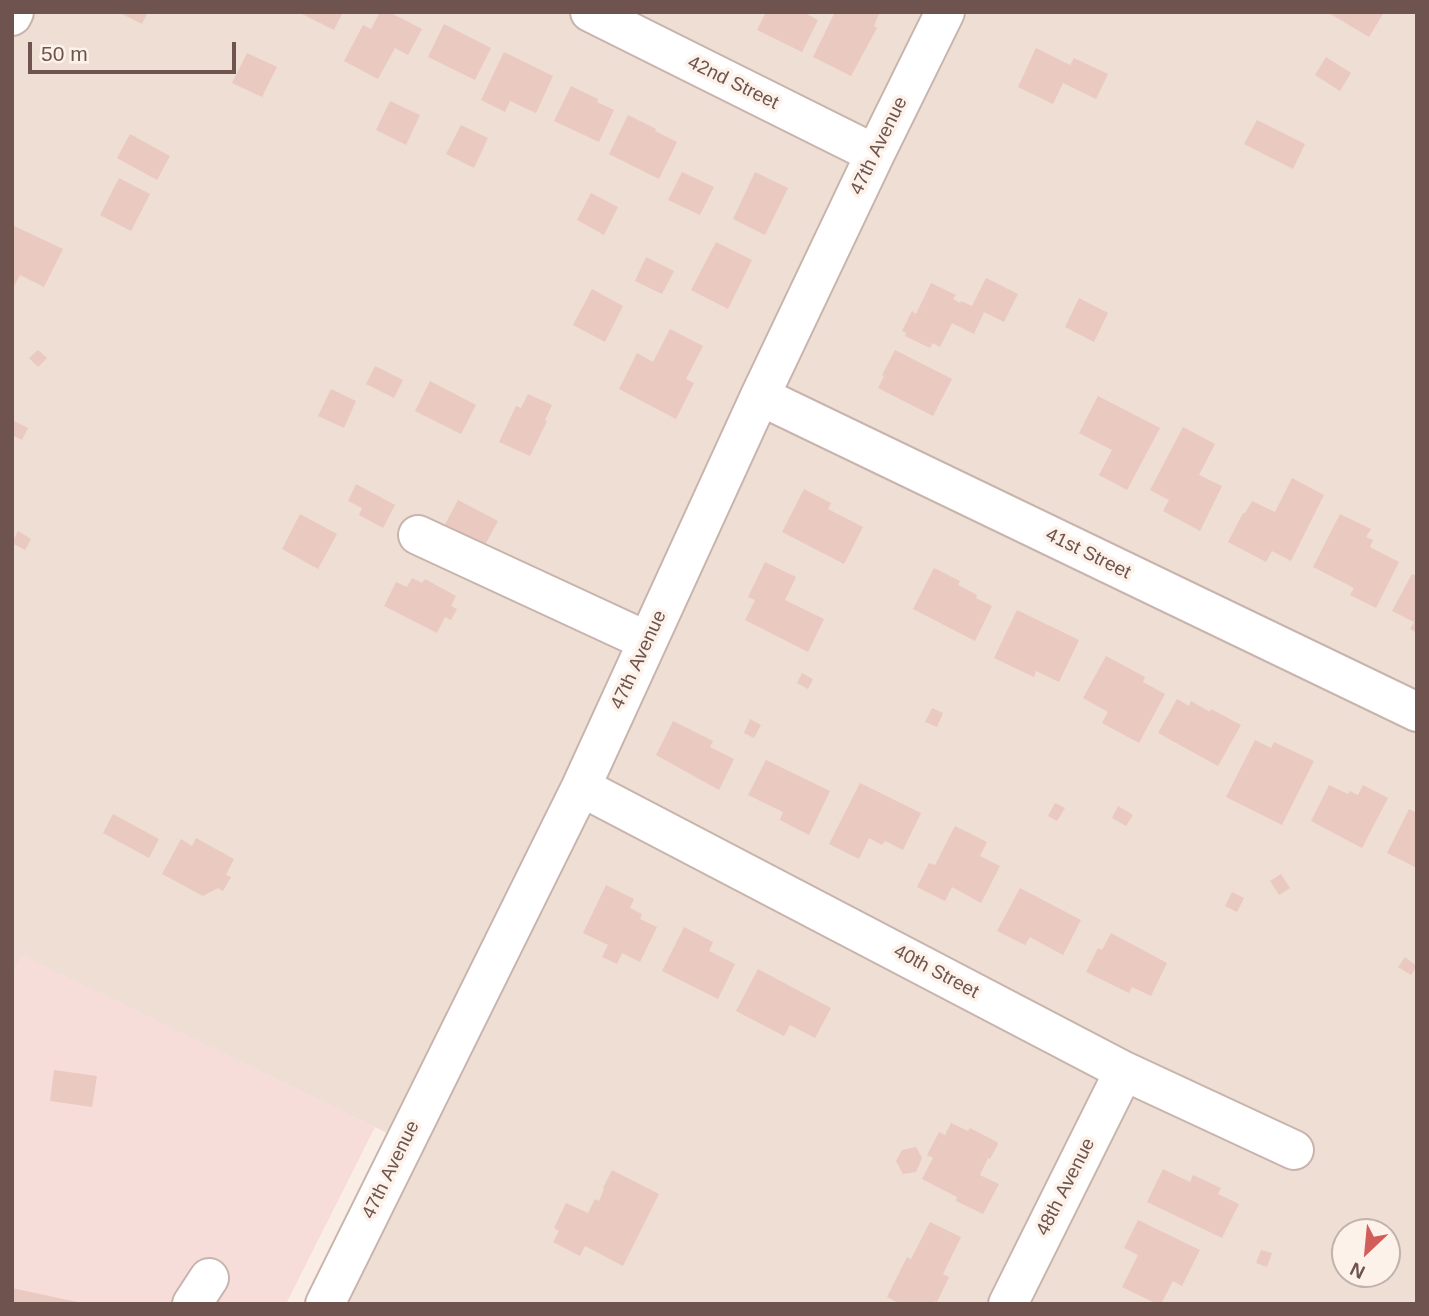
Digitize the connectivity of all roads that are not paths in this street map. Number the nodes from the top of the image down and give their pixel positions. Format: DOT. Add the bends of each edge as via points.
graph roads {
  1 [pos="590,12"];
  2 [pos="945,12"];
  3 [pos="875,154"];
  4 [pos="760,396"];
  5 [pos="418,535"];
  6 [pos="647,642"];
  7 [pos="1417,712"];
  8 [pos="581,787"];
  9 [pos="1124,1071"];
  10 [pos="1294,1150"];
  11 [pos="325,1304"];
  12 [pos="1008,1304"];
  1 -- 3 [label="street, 42nd Street"];
  2 -- 3 [label="street, 47th Avenue"];
  3 -- 4 [label="street, 47th Avenue"];
  4 -- 6 [label="street, 47th Avenue"];
  4 -- 7 [label="street, 41st Street"];
  5 -- 6 [label="street"];
  6 -- 8 [label="street, 47th Avenue"];
  8 -- 9 [label="street, 40th Street"];
  8 -- 11 [label="street, 47th Avenue"];
  9 -- 10 [label="street, 40th Street"];
  9 -- 12 [label="street, 48th Avenue"];
}
